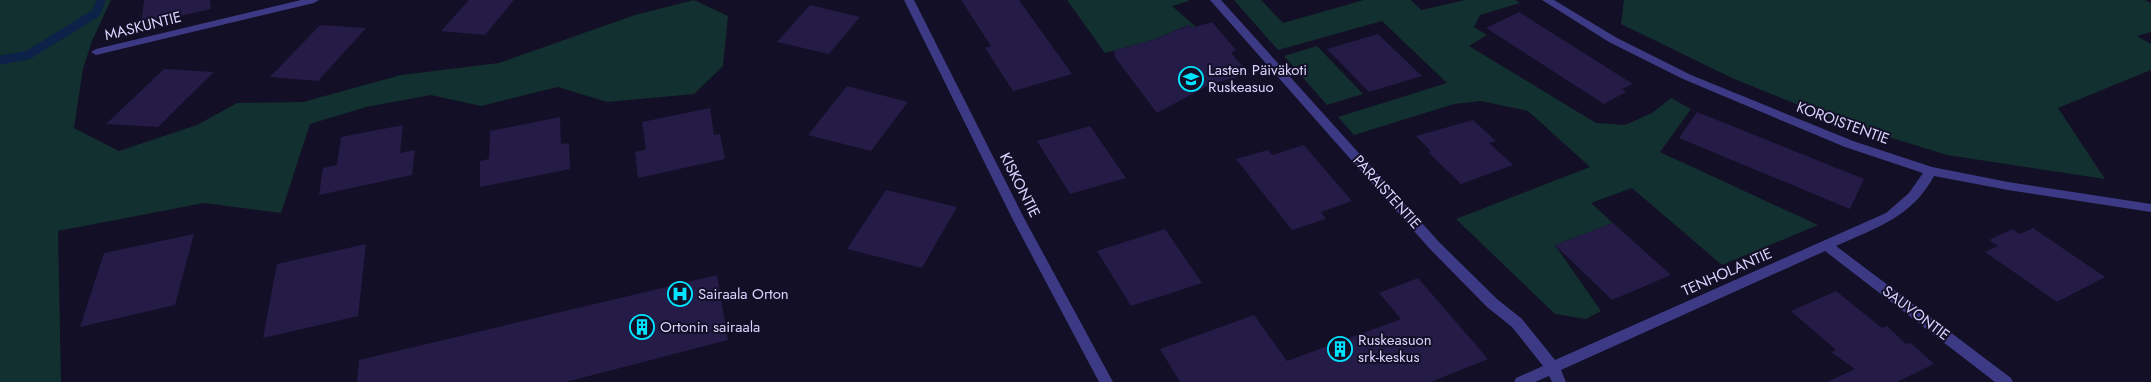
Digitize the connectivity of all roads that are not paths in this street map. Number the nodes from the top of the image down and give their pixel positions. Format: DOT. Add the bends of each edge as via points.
graph roads {
  1 [pos="314,0"];
  2 [pos="909,0"];
  3 [pos="1215,0"];
  4 [pos="1547,0"];
  5 [pos="96,52"];
  6 [pos="1930,172"];
  7 [pos="2151,208"];
  8 [pos="1826,245"];
  9 [pos="1556,375"];
  10 [pos="1106,382"];
  11 [pos="1521,382"];
  12 [pos="2006,382"];
  1 -- 5 [label="street, MASKUNTIE"];
  2 -- 10 [label="street, KISKONTIE" via="1018,218"];
  3 -- 9 [label="street, PARAISTENTIE" via="1434,245 1492,303 1517,323"];
  4 -- 6 [label="street, KOROISTENTIE" via="1613,40 1687,77 1815,131"];
  6 -- 7 [label="street, KOROISTENTIE"];
  6 -- 8 [label="street, TENHOLANTIE" via="1915,196 1891,216"];
  8 -- 9 [label="street, TENHOLANTIE"];
  8 -- 12 [label="street, SAUVONTIE"];
  9 -- 11 [label="street, TENHOLANTIE"];
}
